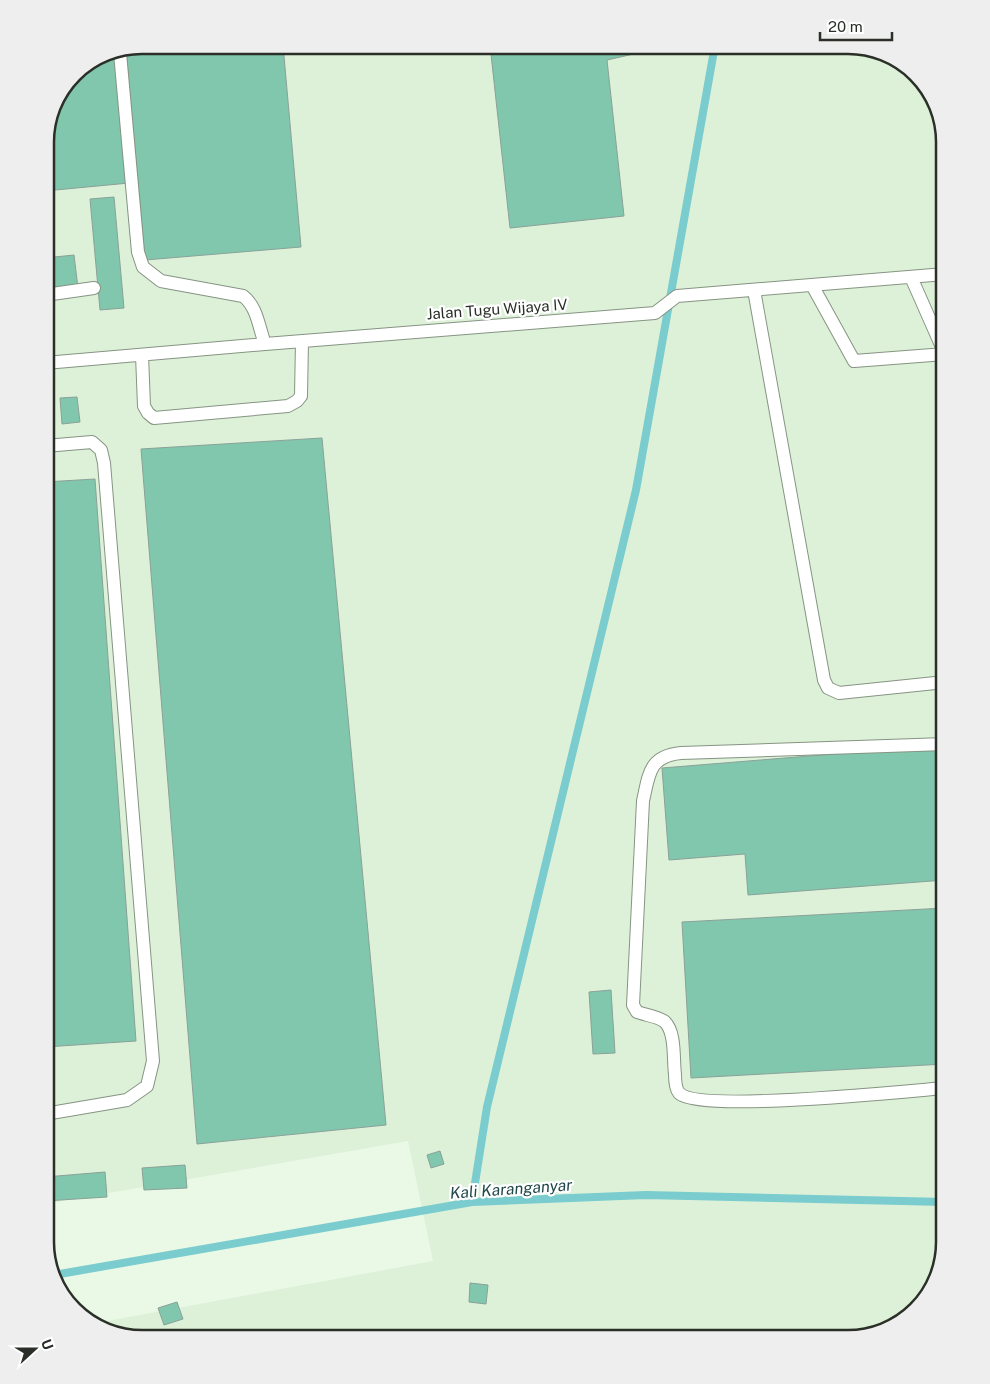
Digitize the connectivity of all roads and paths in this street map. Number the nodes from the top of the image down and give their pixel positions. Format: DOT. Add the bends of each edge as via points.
graph roads {
  1 [pos="120,57"];
  2 [pos="936,275"];
  3 [pos="911,277"];
  4 [pos="812,285"];
  5 [pos="94,288"];
  6 [pos="754,290"];
  7 [pos="54,294"];
  8 [pos="936,334"];
  9 [pos="302,341"];
  10 [pos="265,344"];
  11 [pos="142,355"];
  12 [pos="936,355"];
  13 [pos="54,362"];
  14 [pos="54,445"];
  15 [pos="936,683"];
  16 [pos="936,744"];
  17 [pos="936,1089"];
  18 [pos="54,1112"];
  1 -- 10 [label="lane" via="138,252 143,267 161,281 249,300"];
  2 -- 3 [label="lane, Jalan Tugu Wijaya IV"];
  3 -- 4 [label="lane, Jalan Tugu Wijaya IV"];
  3 -- 8 [label="lane"];
  4 -- 6 [label="lane, Jalan Tugu Wijaya IV"];
  4 -- 12 [label="lane" via="854,361"];
  5 -- 7 [label="lane"];
  6 -- 9 [label="lane, Jalan Tugu Wijaya IV" via="677,296 655,314"];
  6 -- 15 [label="lane" via="824,680 828,688 839,693"];
  9 -- 10 [label="lane, Jalan Tugu Wijaya IV"];
  9 -- 11 [label="lane" via="301,396 288,406 154,418 144,406"];
  10 -- 11 [label="lane, Jalan Tugu Wijaya IV"];
  11 -- 13 [label="lane, Jalan Tugu Wijaya IV"];
  14 -- 18 [label="lane" via="92,442 101,450 104,463 153,1061 147,1086 127,1100"];
  16 -- 17 [label="lane" via="681,753 661,757 651,769 643,802 633,1006 637,1012 665,1021 670,1029 676,1083 679,1092 685,1096 702,1100 779,1100"];
}
